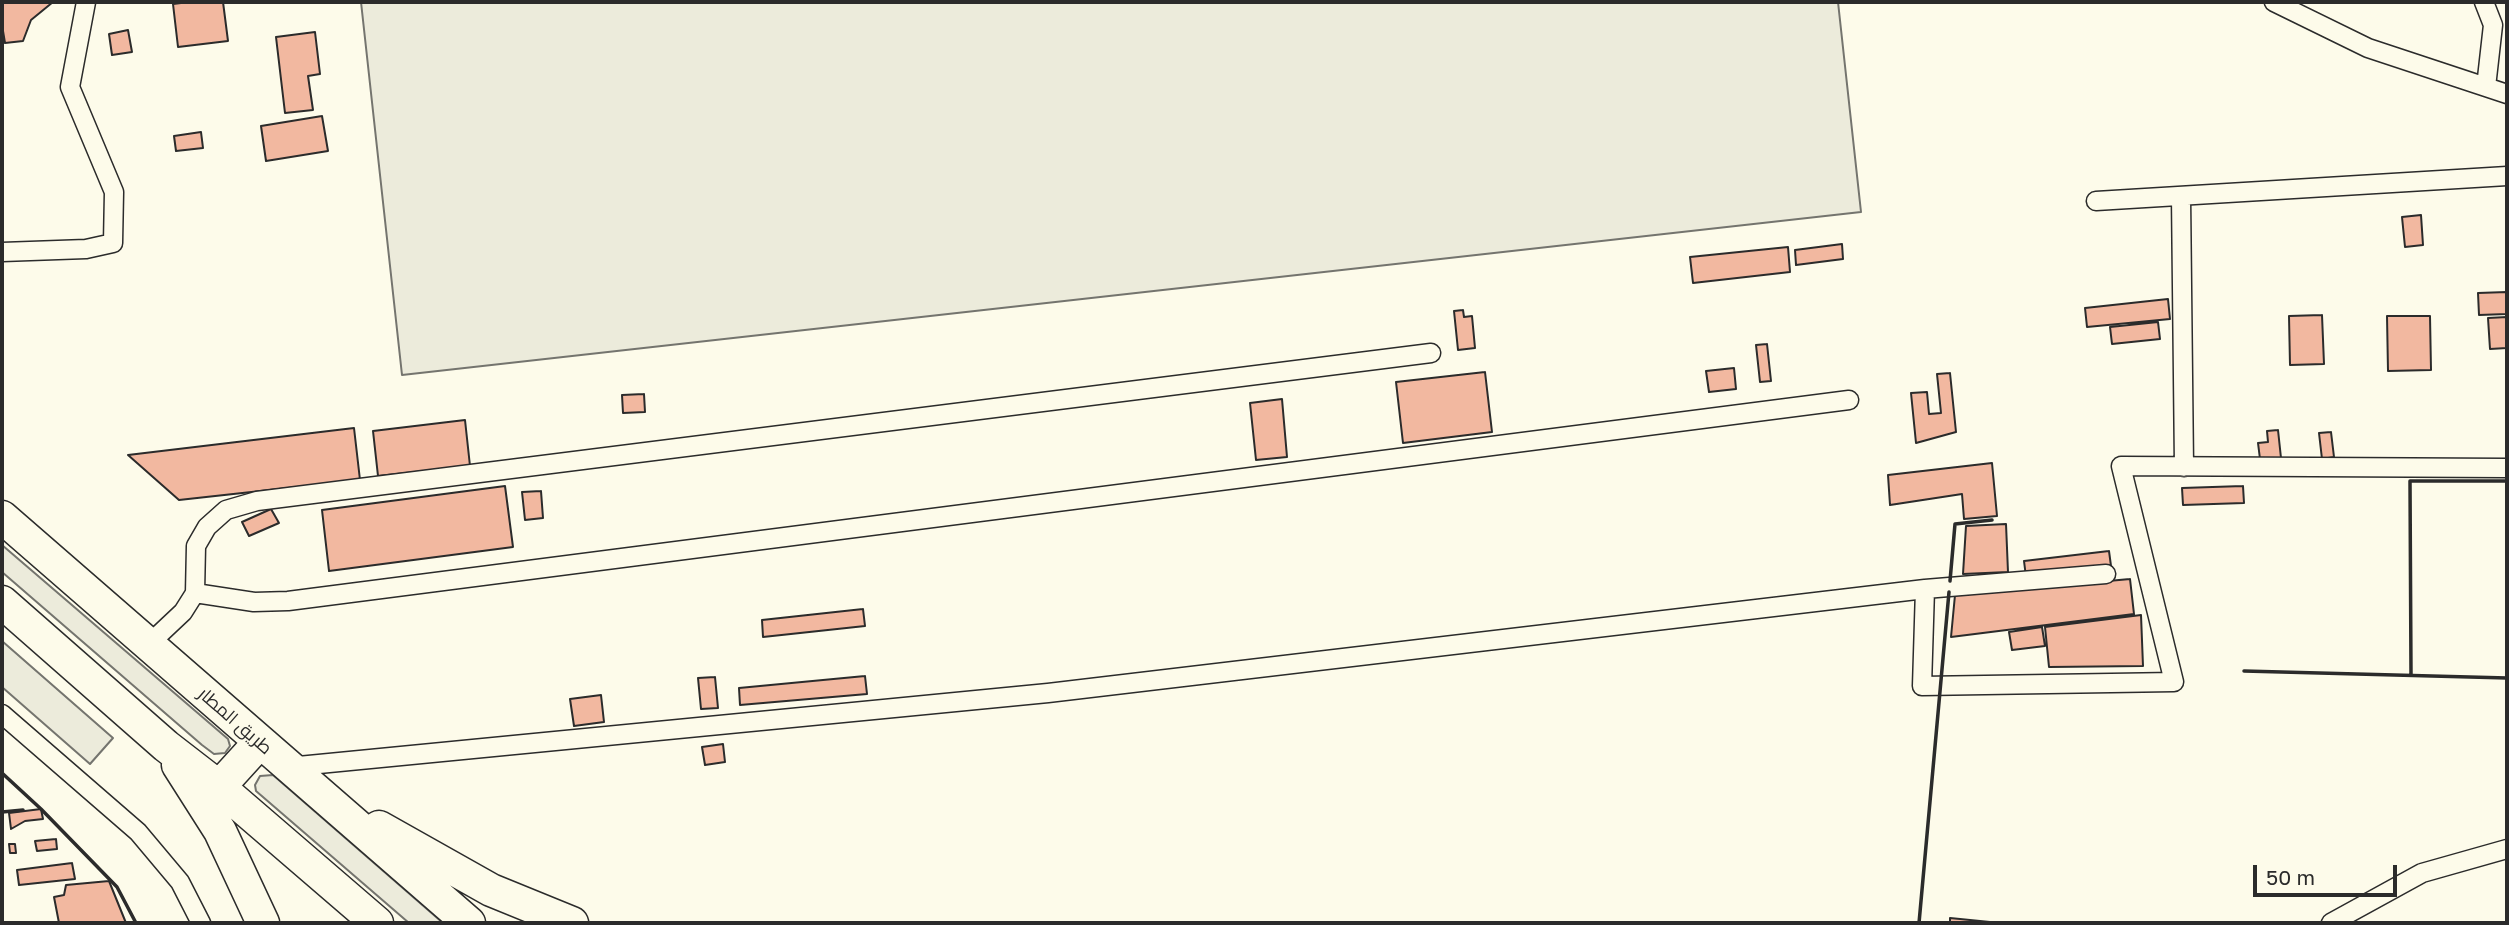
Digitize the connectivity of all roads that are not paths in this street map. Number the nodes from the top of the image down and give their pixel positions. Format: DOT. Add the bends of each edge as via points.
graph roads {
  1 [pos="86,2"];
  2 [pos="2274,2"];
  3 [pos="2484,2"];
  4 [pos="2486,87"];
  5 [pos="2507,94"];
  6 [pos="2507,176"];
  7 [pos="2181,196"];
  8 [pos="2096,201"];
  9 [pos="2,251"];
  10 [pos="1431,353"];
  11 [pos="1849,400"];
  12 [pos="2184,467"];
  13 [pos="2507,468"];
  14 [pos="2,517"];
  15 [pos="2106,574"];
  16 [pos="1925,589"];
  17 [pos="195,593"];
  18 [pos="2,602"];
  19 [pos="149,644"];
  20 [pos="2,714"];
  21 [pos="259,743"];
  22 [pos="166,746"];
  23 [pos="288,767"];
  24 [pos="219,787"];
  25 [pos="320,794"];
  26 [pos="2507,849"];
  27 [pos="201,923"];
  28 [pos="262,923"];
  29 [pos="377,923"];
  30 [pos="469,923"];
  31 [pos="572,923"];
  32 [pos="2331,923"];
  1 -- 9 [label="street" via="70,87 114,192 113,243 86,249"];
  2 -- 4 [label="street" via="2368,48"];
  3 -- 4 [label="street" via="2493,25"];
  4 -- 5 [label="street"];
  6 -- 7 [label="street"];
  7 -- 8 [label="street"];
  7 -- 12 [label="street"];
  10 -- 17 [label="street" via="257,500 226,510 207,527 195,546"];
  11 -- 17 [label="street" via="288,601 254,602"];
  12 -- 13 [label="street"];
  12 -- 16 [label="street" via="2120,466 2174,682 1922,686"];
  14 -- 19 [label="highway, طريق المطار"];
  15 -- 16 [label="street"];
  16 -- 23 [label="street" via="1048,693"];
  17 -- 19 [label="street"];
  18 -- 22 [label="highway"];
  19 -- 21 [label="highway, طريق المطار"];
  20 -- 27 [label="street" via="138,832 180,882"];
  21 -- 23 [label="highway, طريق المطار"];
  21 -- 24 [label="highway"];
  22 -- 24 [label="highway"];
  22 -- 28 [label="highway" via="220,831"];
  23 -- 25 [label="highway, طريق المطار"];
  24 -- 29 [label="highway"];
  25 -- 30 [label="highway, طريق المطار"];
  25 -- 31 [label="highway" via="491,890"];
  26 -- 32 [label="street" via="2422,873"];
}
